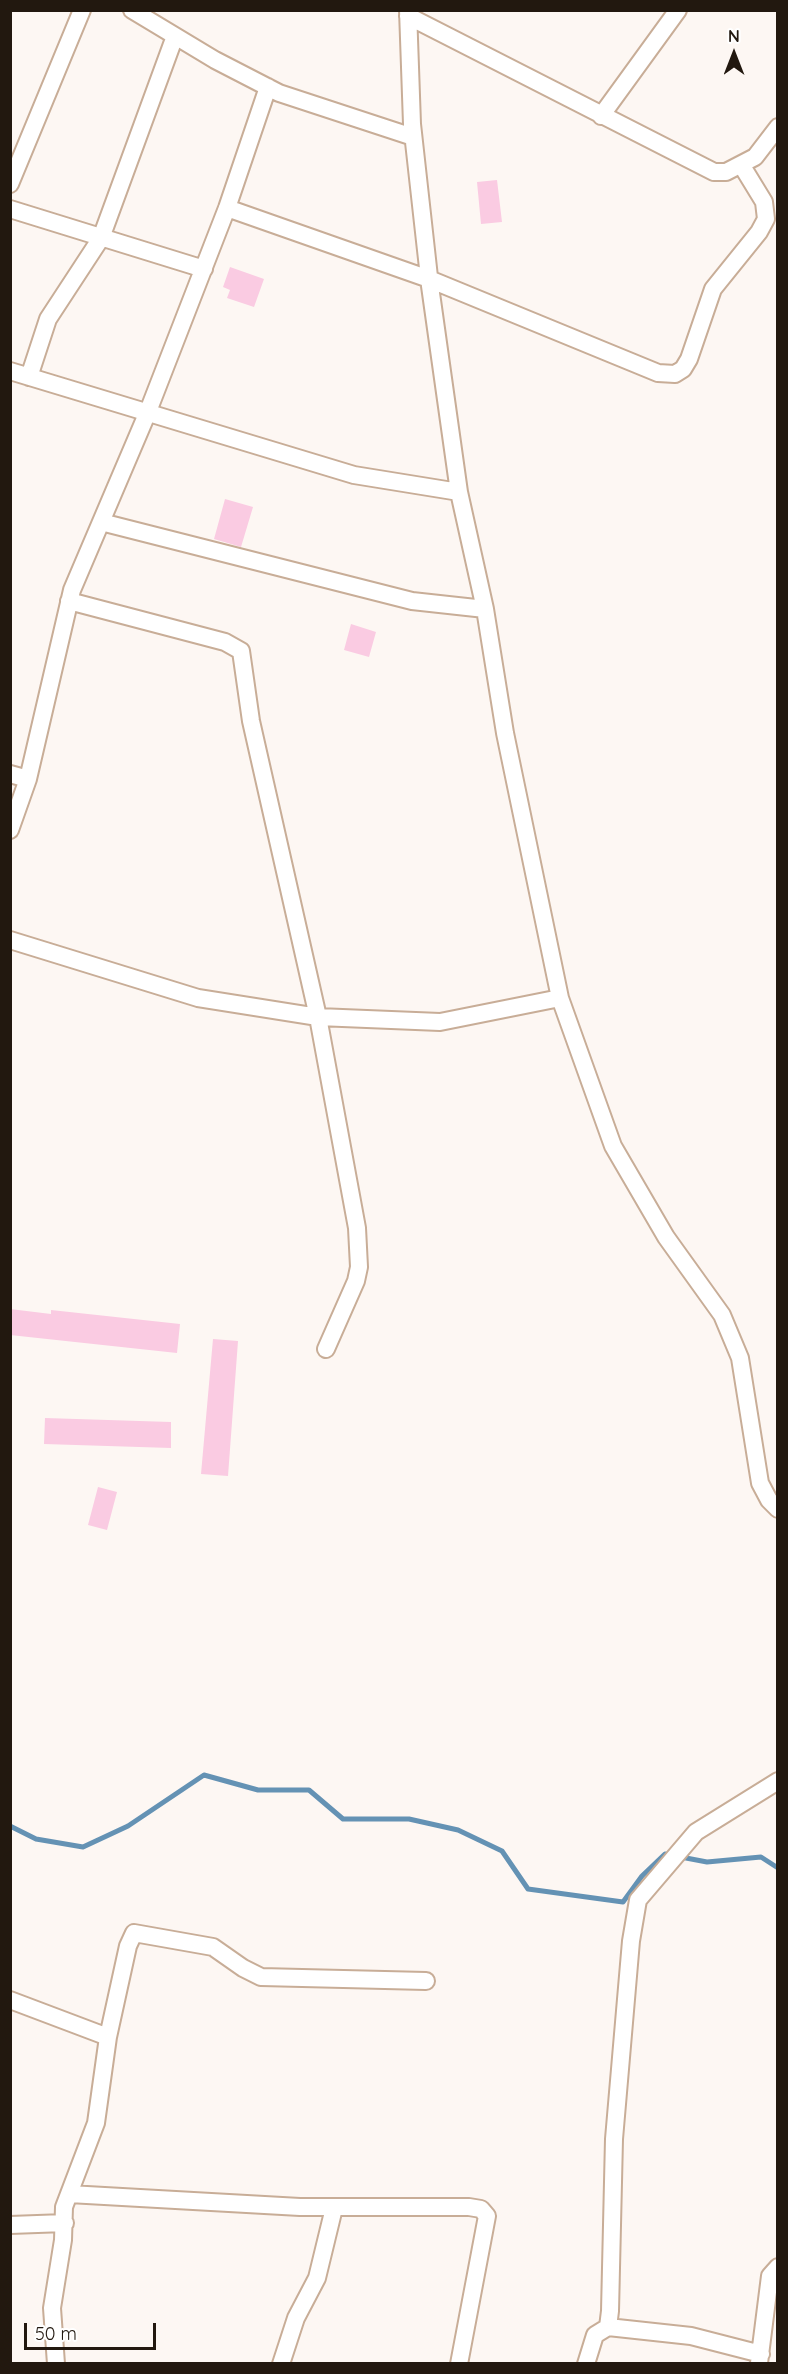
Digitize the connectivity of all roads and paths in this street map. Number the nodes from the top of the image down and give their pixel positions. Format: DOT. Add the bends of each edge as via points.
graph roads {
  1 [pos="82,10"];
  2 [pos="132,10"];
  3 [pos="678,10"];
  4 [pos="408,13"];
  5 [pos="176,36"];
  6 [pos="268,87"];
  7 [pos="601,116"];
  8 [pos="777,127"];
  9 [pos="413,137"];
  10 [pos="742,166"];
  11 [pos="10,184"];
  12 [pos="227,208"];
  13 [pos="10,209"];
  14 [pos="101,238"];
  15 [pos="204,269"];
  16 [pos="429,279"];
  17 [pos="10,371"];
  18 [pos="29,377"];
  19 [pos="147,414"];
  20 [pos="459,492"];
  21 [pos="101,522"];
  22 [pos="69,601"];
  23 [pos="485,609"];
  24 [pos="10,774"];
  25 [pos="28,779"];
  26 [pos="10,830"];
  27 [pos="10,940"];
  28 [pos="560,998"];
  29 [pos="318,1017"];
  30 [pos="326,1349"];
  31 [pos="777,1509"];
  32 [pos="777,1781"];
  33 [pos="426,1981"];
  34 [pos="10,2000"];
  35 [pos="108,2037"];
  36 [pos="69,2194"];
  37 [pos="334,2208"];
  38 [pos="65,2223"];
  39 [pos="10,2225"];
  40 [pos="777,2267"];
  41 [pos="608,2327"];
  42 [pos="760,2359"];
  43 [pos="56,2364"];
  44 [pos="281,2364"];
  45 [pos="459,2364"];
  46 [pos="586,2364"];
  1 -- 11 [label="street"];
  2 -- 5 [label="street"];
  3 -- 7 [label="street"];
  4 -- 7 [label="street"];
  4 -- 9 [label="street"];
  5 -- 6 [label="street"];
  5 -- 14 [label="street"];
  6 -- 9 [label="street"];
  6 -- 12 [label="street"];
  7 -- 10 [label="street" via="703,168 726,172"];
  8 -- 10 [label="street" via="755,157"];
  9 -- 16 [label="street"];
  10 -- 16 [label="street" via="764,202 766,219 713,290 689,359 675,374 658,373"];
  12 -- 15 [label="street"];
  12 -- 16 [label="street"];
  13 -- 14 [label="street"];
  14 -- 15 [label="street"];
  14 -- 18 [label="street" via="48,319"];
  15 -- 19 [label="street"];
  16 -- 20 [label="street"];
  17 -- 18 [label="street"];
  18 -- 19 [label="street"];
  19 -- 20 [label="street" via="354,475"];
  19 -- 21 [label="street"];
  20 -- 23 [label="street"];
  21 -- 22 [label="street"];
  21 -- 23 [label="street" via="412,601"];
  22 -- 25 [label="street"];
  22 -- 29 [label="street" via="225,642 241,651 258,759"];
  23 -- 28 [label="street" via="505,733"];
  24 -- 25 [label="street"];
  25 -- 26 [label="street"];
  27 -- 29 [label="street" via="198,998"];
  28 -- 29 [label="street" via="440,1022"];
  28 -- 31 [label="street" via="614,1146 666,1237 722,1315 740,1358 760,1483"];
  29 -- 30 [label="street" via="359,1247 356,1281"];
  32 -- 41 [label="street" via="696,1832 638,1900 614,2139"];
  33 -- 35 [label="street" via="261,1977 213,1947 134,1934"];
  34 -- 35 [label="street"];
  35 -- 36 [label="street" via="96,2122"];
  36 -- 37 [label="street"];
  36 -- 38 [label="street" via="64,2207"];
  37 -- 44 [label="street" via="317,2278 296,2318"];
  37 -- 45 [label="street" via="469,2207 486,2212"];
  38 -- 39 [label="street"];
  38 -- 43 [label="street" via="52,2308"];
  40 -- 42 [label="street" via="770,2276"];
  41 -- 42 [label="street" via="691,2336"];
  41 -- 46 [label="street" via="596,2335"];
}
